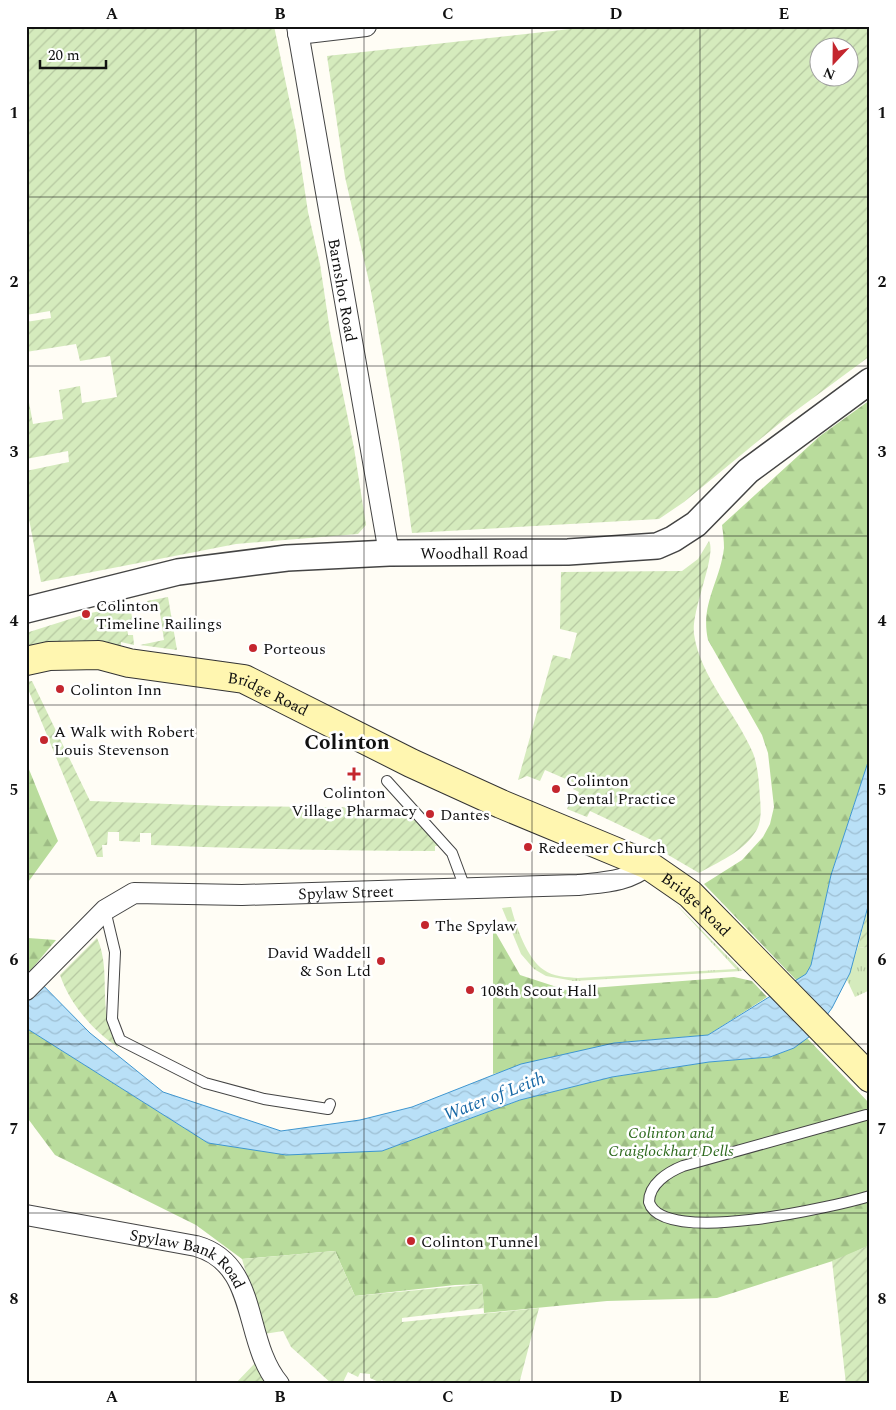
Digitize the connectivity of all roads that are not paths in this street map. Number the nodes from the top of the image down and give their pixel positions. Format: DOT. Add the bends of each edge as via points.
graph roads {
  1 [pos="366,26"];
  2 [pos="298,30"];
  3 [pos="870,381"];
  4 [pos="390,553"];
  5 [pos="27,606"];
  6 [pos="26,661"];
  7 [pos="387,781"];
  8 [pos="648,865"];
  9 [pos="465,888"];
  10 [pos="105,910"];
  11 [pos="26,990"];
  12 [pos="870,1078"];
  13 [pos="330,1104"];
  14 [pos="866,1115"];
  15 [pos="870,1196"];
  16 [pos="26,1215"];
  17 [pos="279,1384"];
  1 -- 2 [label="street"];
  2 -- 4 [label="street, Barnshot Road"];
  3 -- 4 [label="street, Woodhall Road" via="748,471 696,524 658,546 562,552"];
  4 -- 5 [label="street, Woodhall Road" via="288,558 178,572"];
  6 -- 8 [label="main road, Bridge Road" via="49,656 99,655 129,663 244,679 411,763"];
  7 -- 9 [label="lane" via="452,853"];
  8 -- 9 [label="street, Spylaw Street" via="637,875 619,881"];
  8 -- 12 [label="main road, Bridge Road" via="681,887"];
  9 -- 10 [label="street, Spylaw Street" via="242,895 134,893"];
  10 -- 11 [label="street, Spylaw Street"];
  10 -- 13 [label="lane" via="115,952 112,1019 120,1040 205,1083 264,1099 328,1109"];
  14 -- 15 [label="lane" via="683,1166 660,1181 652,1190 649,1202 655,1212 665,1217 734,1222 809,1212"];
  16 -- 17 [label="street, Spylaw Bank Road" via="196,1246 213,1252 238,1277 262,1354"];
}
